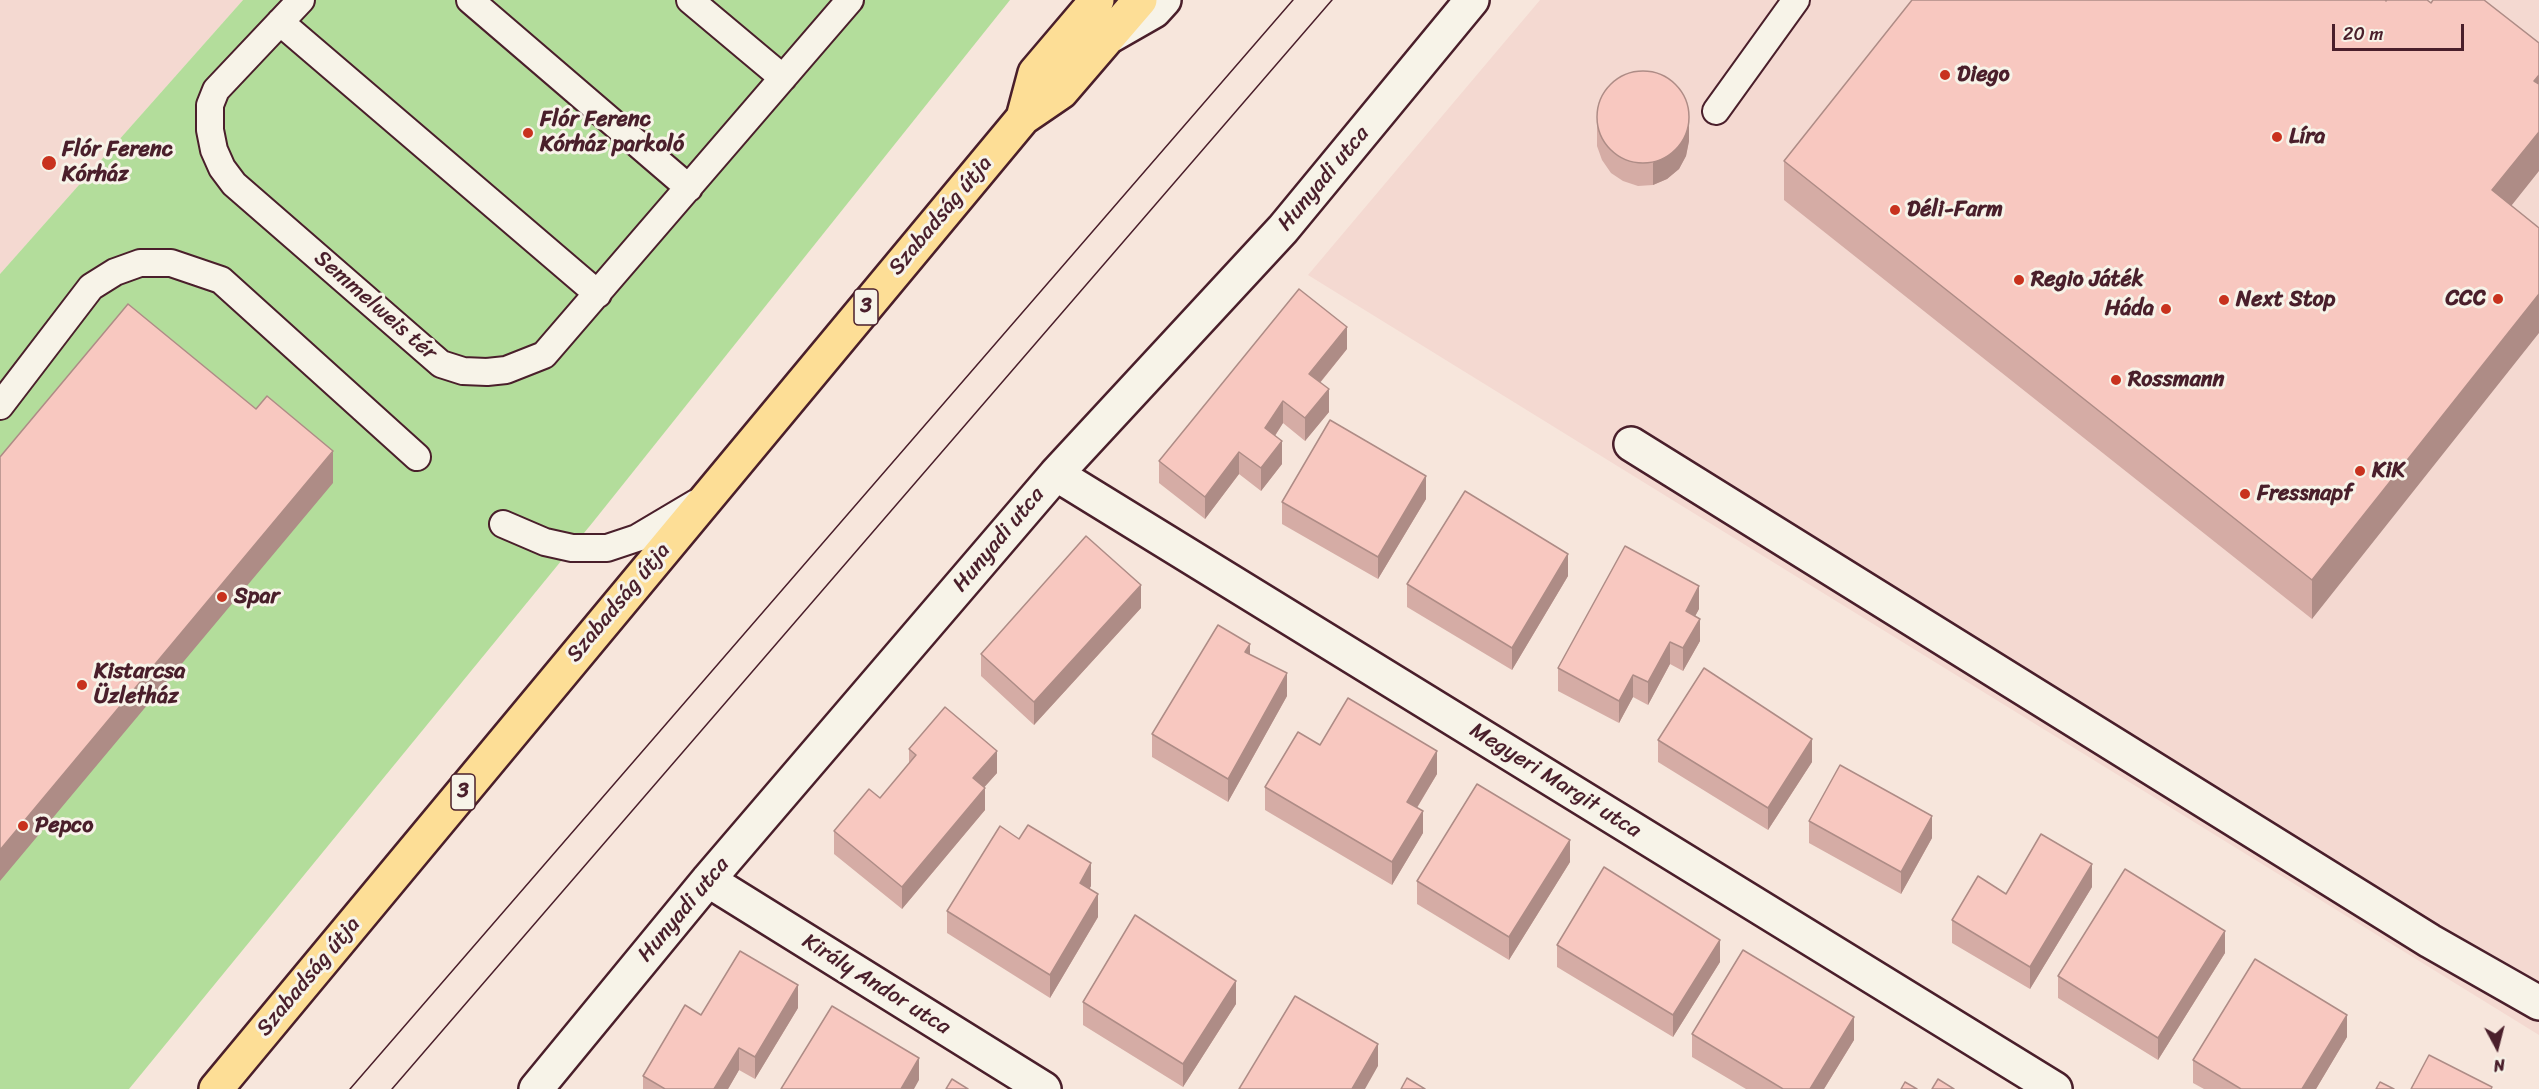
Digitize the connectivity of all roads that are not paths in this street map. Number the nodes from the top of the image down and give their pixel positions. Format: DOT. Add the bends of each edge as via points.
graph roads {
  1 [pos="301,0"];
  2 [pos="470,0"];
  3 [pos="690,0"];
  4 [pos="850,0"];
  5 [pos="1097,0"];
  6 [pos="1140,0"];
  7 [pos="1164,0"];
  8 [pos="1472,0"];
  9 [pos="1796,0"];
  10 [pos="280,22"];
  11 [pos="1108,38"];
  12 [pos="783,78"];
  13 [pos="1716,111"];
  14 [pos="1023,118"];
  15 [pos="689,188"];
  16 [pos="598,294"];
  17 [pos="0,406"];
  18 [pos="1631,444"];
  19 [pos="417,457"];
  20 [pos="1056,474"];
  21 [pos="709,495"];
  22 [pos="502,524"];
  23 [pos="708,880"];
  24 [pos="2539,1003"];
  25 [pos="216,1089"];
  26 [pos="536,1089"];
  27 [pos="1044,1089"];
  28 [pos="2055,1089"];
  1 -- 10 [label="lane, Semmelweis tér"];
  2 -- 15 [label="lane"];
  3 -- 12 [label="lane"];
  4 -- 12 [label="lane, Semmelweis tér"];
  5 -- 14 [label="main road, 3" via="1035,74"];
  6 -- 11 [label="main road, 3"];
  7 -- 11 [label="street" via="1154,11"];
  8 -- 20 [label="street, Hunyadi utca" via="1283,229"];
  9 -- 13 [label="lane"];
  10 -- 16 [label="lane"];
  10 -- 16 [label="lane, Semmelweis tér" via="216,90 210,105 210,130 222,168 234,184 441,364 463,371 487,372 524,364 544,355"];
  11 -- 14 [label="main road, 3" via="1061,92"];
  12 -- 15 [label="lane, Semmelweis tér"];
  14 -- 21 [label="main road, Szabadság útja / 3"];
  15 -- 16 [label="lane, Semmelweis tér"];
  17 -- 19 [label="lane" via="91,287 140,263 171,263 221,280"];
  18 -- 24 [label="street" via="2410,929"];
  20 -- 23 [label="street, Hunyadi utca"];
  20 -- 28 [label="street, Megyeri Margit utca"];
  21 -- 22 [label="lane" via="637,538 607,548 572,548 545,542"];
  21 -- 25 [label="main road, Szabadság útja / 3"];
  23 -- 26 [label="street, Hunyadi utca"];
  23 -- 27 [label="street, Király Andor utca"];
}
